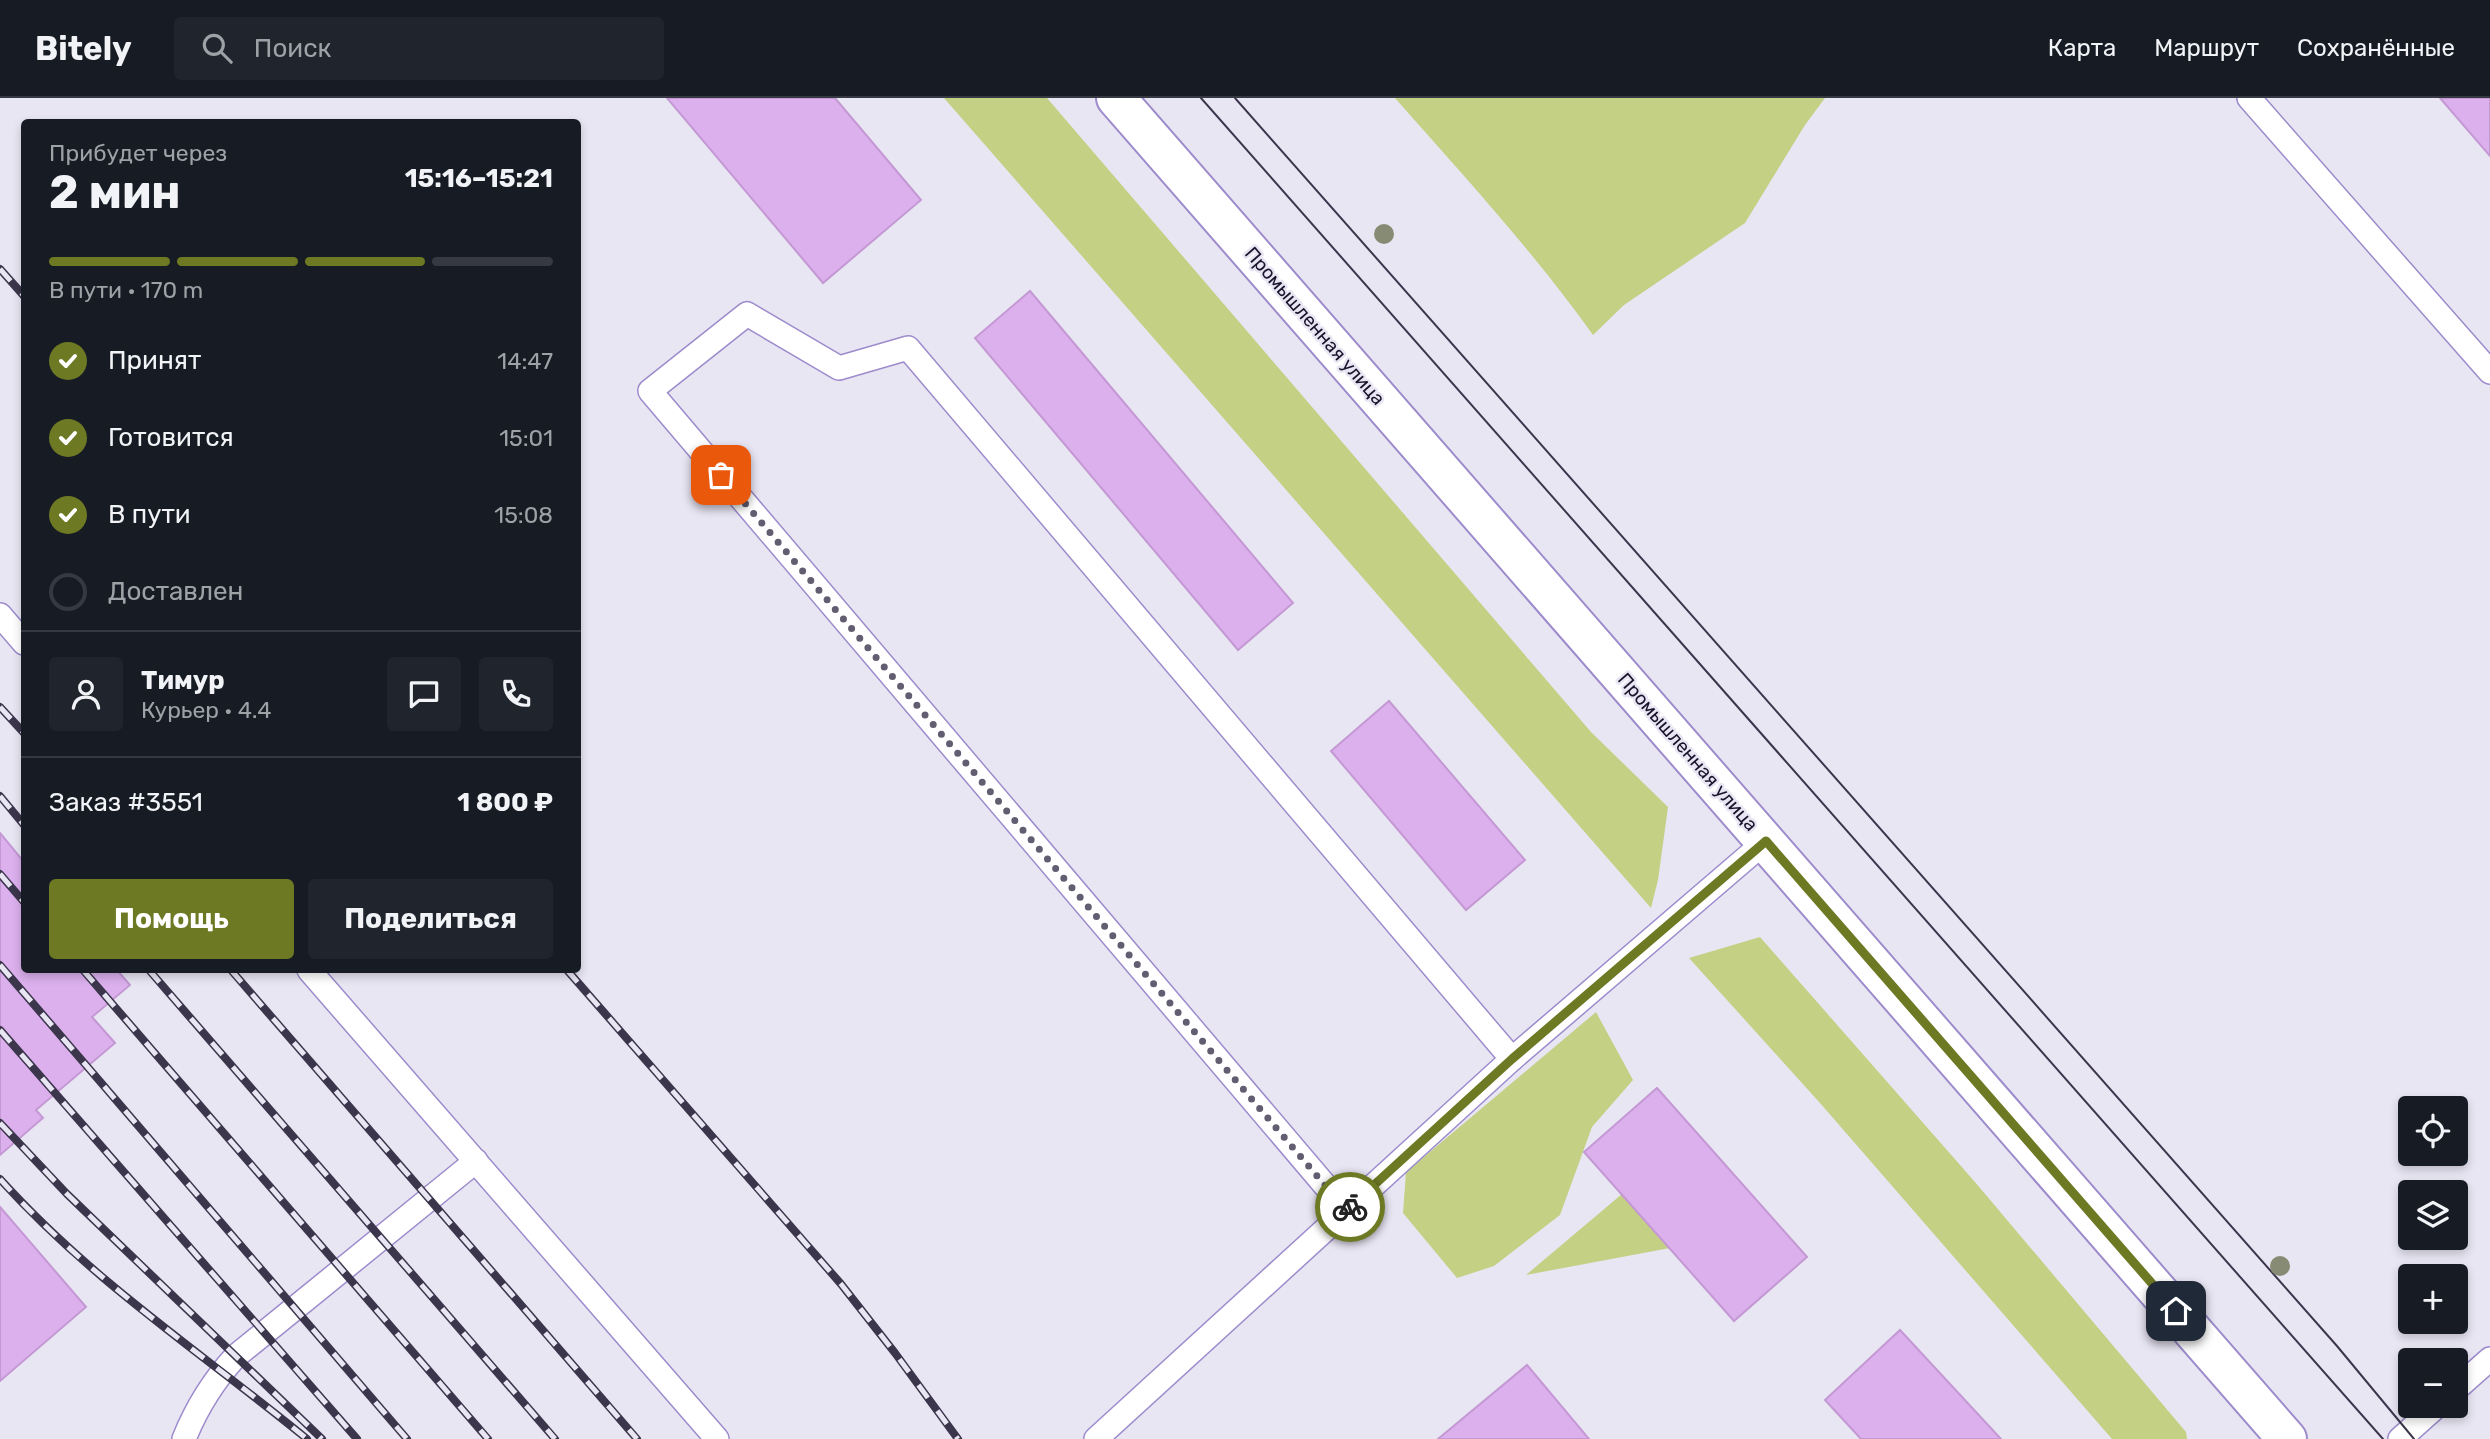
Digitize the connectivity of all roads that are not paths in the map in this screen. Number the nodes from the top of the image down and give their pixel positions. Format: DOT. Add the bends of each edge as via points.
graph roads {
  1 [pos="1116,98"];
  2 [pos="2249,98"];
  3 [pos="2490,372"];
  4 [pos="0,615"];
  5 [pos="21,640"];
  6 [pos="1766,841"];
  7 [pos="312,973"];
  8 [pos="1512,1059"];
  9 [pos="476,1161"];
  10 [pos="1346,1210"];
  11 [pos="2490,1359"];
  12 [pos="2468,1378"];
  13 [pos="2423,1418"];
  14 [pos="2283,1437"];
  15 [pos="184,1439"];
  16 [pos="716,1439"];
  17 [pos="1096,1439"];
  18 [pos="2400,1439"];
  1 -- 6 [label="street, Промышленная улица"];
  2 -- 3 [label="lane"];
  4 -- 5 [label="lane"];
  6 -- 8 [label="lane"];
  6 -- 14 [label="street, Промышленная улица"];
  7 -- 9 [label="lane"];
  8 -- 10 [label="lane"];
  8 -- 10 [label="lane" via="908,348 839,368 747,314 650,391"];
  9 -- 15 [label="lane" via="236,1356 196,1413"];
  9 -- 16 [label="lane"];
  10 -- 17 [label="lane"];
  11 -- 12 [label="lane"];
  13 -- 18 [label="lane"];
}
